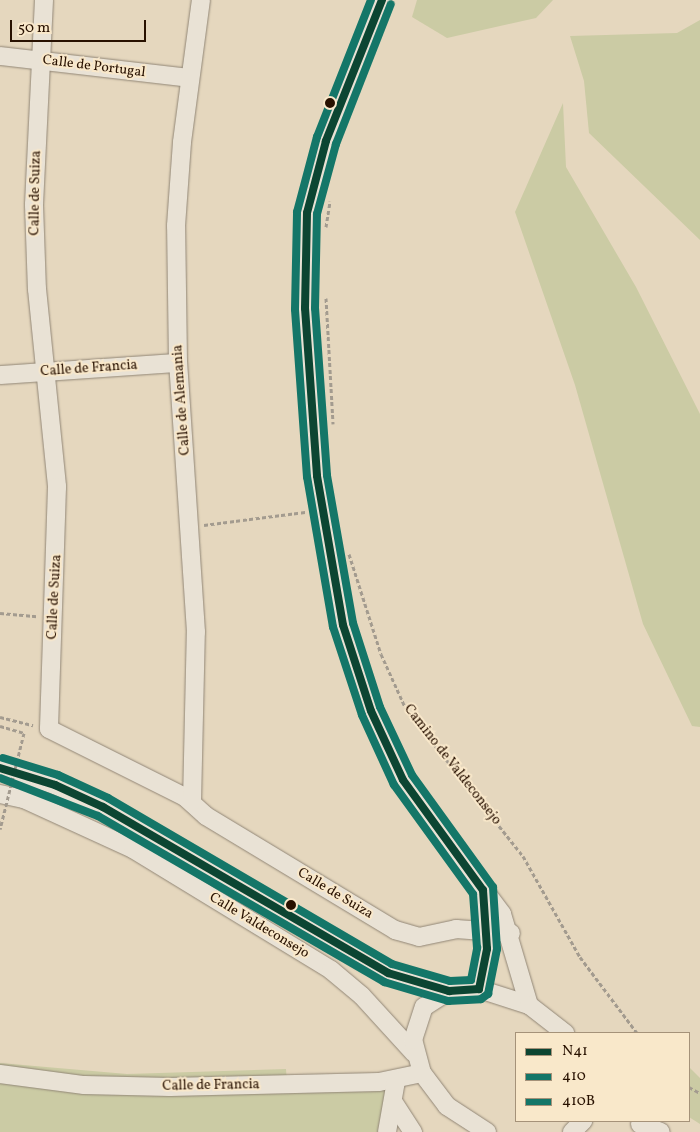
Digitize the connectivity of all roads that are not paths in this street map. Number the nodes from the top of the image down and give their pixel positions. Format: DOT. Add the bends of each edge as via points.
graph roads {
  1 [pos="44,0"];
  2 [pos="201,0"];
  3 [pos="382,0"];
  4 [pos="0,56"];
  5 [pos="41,61"];
  6 [pos="189,78"];
  7 [pos="178,363"];
  8 [pos="45,373"];
  9 [pos="0,374"];
  10 [pos="0,768"];
  11 [pos="0,794"];
  12 [pos="192,802"];
  13 [pos="483,890"];
  14 [pos="456,929"];
  15 [pos="486,931"];
  16 [pos="511,933"];
  17 [pos="479,989"];
  18 [pos="449,991"];
  19 [pos="529,1005"];
  20 [pos="564,1032"];
  21 [pos="414,1053"];
  22 [pos="422,1073"];
  23 [pos="0,1074"];
  24 [pos="396,1081"];
  25 [pos="394,1103"];
  26 [pos="582,1122"];
  27 [pos="640,1126"];
  28 [pos="387,1132"];
  29 [pos="413,1132"];
  30 [pos="487,1132"];
  31 [pos="572,1132"];
  32 [pos="661,1132"];
  1 -- 5 [label="street, Calle de Suiza"];
  2 -- 6 [label="street, Calle de Alemania"];
  3 -- 13 [label="street" via="326,142 308,213 306,349 321,509 343,625 362,687 392,759"];
  4 -- 5 [label="street, Calle de Portugal"];
  5 -- 6 [label="street, Calle de Portugal"];
  5 -- 8 [label="street, Calle de Suiza" via="34,205"];
  6 -- 7 [label="street, Calle de Alemania" via="176,226"];
  7 -- 8 [label="street, Calle de Francia"];
  7 -- 12 [label="street, Calle de Alemania" via="196,632"];
  8 -- 9 [label="street, Calle de Francia"];
  8 -- 12 [label="street, Calle de Suiza" via="58,487 48,725 51,733 126,765"];
  10 -- 18 [label="street, Calle Valdeconsejo" via="55,785 103,807 364,962"];
  11 -- 21 [label="street, Calle Valdeconsejo" via="24,799 133,850 332,970 362,996"];
  12 -- 14 [label="street, Calle de Suiza" via="206,816 395,930 428,937"];
  13 -- 14 [label="street" via="469,917"];
  13 -- 15 [label="street"];
  13 -- 16 [label="street"];
  14 -- 15 [label="street, Calle de Suiza"];
  15 -- 16 [label="street, Calle de Suiza"];
  15 -- 17 [label="street" via="486,960"];
  16 -- 19 [label="street"];
  17 -- 18 [label="street"];
  17 -- 19 [label="street"];
  18 -- 21 [label="street" via="431,1000 419,1014 413,1028"];
  19 -- 20 [label="street"];
  21 -- 22 [label="street"];
  22 -- 24 [label="street, Calle de Francia"];
  22 -- 30 [label="street" via="447,1106"];
  23 -- 24 [label="street, Calle de Francia" via="84,1085 151,1087"];
  24 -- 25 [label="street"];
  25 -- 28 [label="street"];
  25 -- 29 [label="street"];
  26 -- 31 [label="street"];
  27 -- 32 [label="street"];
}
